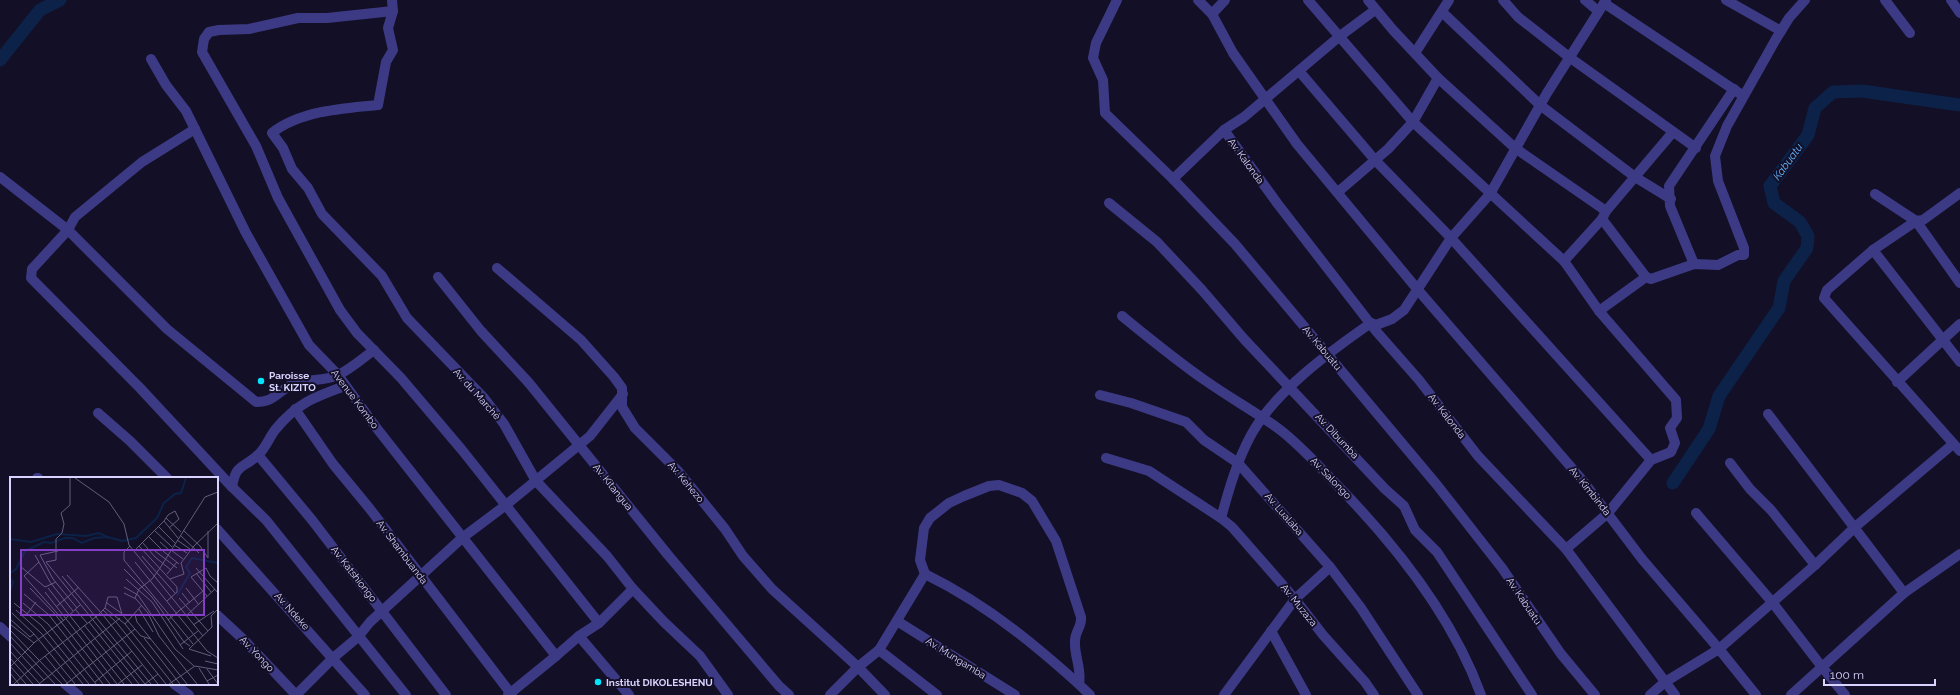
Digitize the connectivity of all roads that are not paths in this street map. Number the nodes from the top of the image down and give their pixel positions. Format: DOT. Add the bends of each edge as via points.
graph roads {
  1 [pos="392,0"];
  2 [pos="1117,0"];
  3 [pos="1198,0"];
  4 [pos="1226,0"];
  5 [pos="1308,0"];
  6 [pos="1368,0"];
  7 [pos="1449,0"];
  8 [pos="1503,0"];
  9 [pos="1585,0"];
  10 [pos="1726,0"];
  11 [pos="1805,0"];
  12 [pos="1886,0"];
  13 [pos="1951,0"];
  14 [pos="1603,5"];
  15 [pos="1375,10"];
  16 [pos="393,11"];
  17 [pos="1442,12"];
  18 [pos="1960,13"];
  19 [pos="1212,14"];
  20 [pos="1781,31"];
  21 [pos="1910,33"];
  22 [pos="1340,36"];
  23 [pos="1415,53"];
  24 [pos="1569,57"];
  25 [pos="151,59"];
  26 [pos="1299,71"];
  27 [pos="1438,78"];
  28 [pos="1734,89"];
  29 [pos="1744,96"];
  30 [pos="1265,100"];
  31 [pos="1540,105"];
  32 [pos="1414,122"];
  33 [pos="195,130"];
  34 [pos="1224,130"];
  35 [pos="1673,132"];
  36 [pos="1515,148"];
  37 [pos="1696,148"];
  38 [pos="1375,160"];
  39 [pos="0,177"];
  40 [pos="1635,177"];
  41 [pos="1173,179"];
  42 [pos="1338,192"];
  43 [pos="1960,193"];
  44 [pos="1490,194"];
  45 [pos="1875,194"];
  46 [pos="1671,199"];
  47 [pos="1110,203"];
  48 [pos="1604,215"];
  49 [pos="1916,221"];
  50 [pos="68,230"];
  51 [pos="1451,238"];
  52 [pos="1873,250"];
  53 [pos="1564,261"];
  54 [pos="1694,264"];
  55 [pos="497,268"];
  56 [pos="438,277"];
  57 [pos="1646,277"];
  58 [pos="1960,283"];
  59 [pos="1418,290"];
  60 [pos="1598,311"];
  61 [pos="1122,316"];
  62 [pos="1371,323"];
  63 [pos="1960,324"];
  64 [pos="1942,341"];
  65 [pos="374,350"];
  66 [pos="1328,355"];
  67 [pos="1960,362"];
  68 [pos="338,375"];
  69 [pos="1897,382"];
  70 [pos="345,386"];
  71 [pos="1291,386"];
  72 [pos="623,394"];
  73 [pos="1100,394"];
  74 [pos="295,409"];
  75 [pos="98,413"];
  76 [pos="1768,414"];
  77 [pos="1262,419"];
  78 [pos="579,445"];
  79 [pos="1957,448"];
  80 [pos="258,455"];
  81 [pos="1106,458"];
  82 [pos="1651,460"];
  83 [pos="1238,463"];
  84 [pos="1730,463"];
  85 [pos="165,477"];
  86 [pos="536,481"];
  87 [pos="232,487"];
  88 [pos="506,506"];
  89 [pos="1608,513"];
  90 [pos="1696,514"];
  91 [pos="1221,518"];
  92 [pos="1854,527"];
  93 [pos="218,530"];
  94 [pos="462,538"];
  95 [pos="1566,549"];
  96 [pos="1960,554"];
  97 [pos="1815,566"];
  98 [pos="1330,567"];
  99 [pos="925,574"];
  100 [pos="420,575"];
  101 [pos="633,589"];
  102 [pos="1904,593"];
  103 [pos="1296,599"];
  104 [pos="1772,602"];
  105 [pos="382,611"];
  106 [pos="218,616"];
  107 [pos="897,621"];
  108 [pos="599,623"];
  109 [pos="0,627"];
  110 [pos="1271,631"];
  111 [pos="10,635"];
  112 [pos="578,636"];
  113 [pos="358,637"];
  114 [pos="1719,648"];
  115 [pos="879,650"];
  116 [pos="556,656"];
  117 [pos="334,658"];
  118 [pos="858,667"];
  119 [pos="1822,668"];
  120 [pos="1665,682"];
  121 [pos="1079,684"];
  122 [pos="66,685"];
  123 [pos="175,685"];
  124 [pos="510,694"];
  125 [pos="78,695"];
  126 [pos="189,695"];
  127 [pos="296,695"];
  128 [pos="365,695"];
  129 [pos="406,695"];
  130 [pos="446,695"];
  131 [pos="629,695"];
  132 [pos="728,695"];
  133 [pos="789,695"];
  134 [pos="830,695"];
  135 [pos="885,695"];
  136 [pos="937,695"];
  137 [pos="1015,695"];
  138 [pos="1090,695"];
  139 [pos="1224,695"];
  140 [pos="1306,695"];
  141 [pos="1374,695"];
  142 [pos="1418,695"];
  143 [pos="1481,695"];
  144 [pos="1532,695"];
  145 [pos="1595,695"];
  146 [pos="1650,695"];
  147 [pos="1675,695"];
  148 [pos="1756,695"];
  149 [pos="1791,695"];
  150 [pos="1845,695"];
  1 -- 16 [label="street"];
  2 -- 41 [label="street, Av. Kabuatu" via="1096,43 1093,58 1103,80 1103,109"];
  3 -- 19 [label="street, Av. Kimbinda"];
  4 -- 19 [label="street"];
  5 -- 22 [label="street"];
  6 -- 15 [label="street"];
  7 -- 17 [label="street"];
  8 -- 24 [label="street" via="1518,17"];
  9 -- 14 [label="street"];
  10 -- 20 [label="street"];
  11 -- 20 [label="street"];
  12 -- 21 [label="street"];
  13 -- 18 [label="street"];
  14 -- 24 [label="street"];
  14 -- 28 [label="street"];
  15 -- 22 [label="street"];
  15 -- 23 [label="street"];
  16 -- 65 [label="street" via="327,18 298,18 249,29 219,30 209,32 201,48 225,95 256,146 278,198 340,310"];
  16 -- 86 [label="street, Av. du Marché" via="388,28 393,50 386,62 378,105 319,113 280,126 272,133 322,214 382,276 407,318 484,398 504,424"];
  17 -- 23 [label="street"];
  17 -- 31 [label="street"];
  19 -- 30 [label="street, Av. Kimbinda" via="1233,53"];
  20 -- 29 [label="street"];
  22 -- 26 [label="street"];
  22 -- 32 [label="street"];
  23 -- 27 [label="street"];
  24 -- 31 [label="street"];
  24 -- 35 [label="street"];
  25 -- 33 [label="street, Avenue Kombo"];
  26 -- 30 [label="street"];
  26 -- 38 [label="street"];
  27 -- 32 [label="street"];
  27 -- 36 [label="street"];
  28 -- 29 [label="street"];
  28 -- 37 [label="street"];
  29 -- 54 [label="street" via="1727,126 1715,156 1716,174 1744,248 1744,255 1718,264"];
  30 -- 34 [label="street"];
  30 -- 42 [label="street, Av. Kimbinda" via="1297,144"];
  31 -- 36 [label="street"];
  31 -- 40 [label="street"];
  32 -- 38 [label="street"];
  32 -- 44 [label="street"];
  33 -- 50 [label="street" via="142,162 100,195 75,217"];
  33 -- 68 [label="street, Avenue Kombo" via="246,233 309,344"];
  34 -- 41 [label="street"];
  34 -- 62 [label="street, Av. Kalonda" via="1277,203"];
  35 -- 37 [label="street"];
  35 -- 40 [label="street"];
  36 -- 44 [label="street"];
  36 -- 48 [label="street"];
  37 -- 46 [label="street" via="1669,186"];
  38 -- 42 [label="street"];
  38 -- 51 [label="street"];
  39 -- 50 [label="street"];
  40 -- 46 [label="street"];
  40 -- 48 [label="street"];
  41 -- 66 [label="street, Av. Kabuatu" via="1235,244"];
  42 -- 59 [label="street, Av. Kimbinda"];
  43 -- 49 [label="street" via="1923,220"];
  44 -- 51 [label="street"];
  44 -- 53 [label="street"];
  45 -- 49 [label="street"];
  46 -- 54 [label="street" via="1670,206"];
  47 -- 71 [label="street, Av. Dibumba" via="1157,242 1244,339"];
  48 -- 53 [label="street"];
  48 -- 57 [label="street"];
  49 -- 52 [label="street"];
  49 -- 58 [label="street"];
  50 -- 68 [label="street" via="167,330 256,402 266,402 289,386 302,381"];
  50 -- 87 [label="street" via="32,269 31,278 140,388"];
  51 -- 59 [label="street"];
  51 -- 82 [label="street"];
  52 -- 64 [label="street"];
  52 -- 69 [label="street" via="1827,290 1824,298"];
  53 -- 60 [label="street"];
  54 -- 57 [label="street" via="1651,279"];
  55 -- 72 [label="street, Av. Kehezo" via="581,340 614,377"];
  56 -- 78 [label="street, Av. Kitangua"];
  57 -- 60 [label="street"];
  59 -- 62 [label="street" via="1404,310 1392,319 1376,325"];
  59 -- 89 [label="street, Av. Kimbinda"];
  60 -- 82 [label="street" via="1676,400 1677,418 1670,428 1674,448 1671,452"];
  61 -- 77 [label="street, Av. Salongo" via="1199,376"];
  62 -- 66 [label="street"];
  62 -- 95 [label="street, Av. Kalonda" via="1478,456"];
  63 -- 64 [label="street"];
  64 -- 67 [label="street"];
  64 -- 69 [label="street"];
  65 -- 68 [label="street"];
  65 -- 88 [label="street" via="401,378"];
  66 -- 71 [label="street"];
  66 -- 145 [label="street, Av. Kabuatu" via="1437,485 1502,568 1561,654"];
  68 -- 70 [label="street, Avenue Kombo"];
  69 -- 79 [label="street"];
  70 -- 74 [label="street" via="311,398"];
  70 -- 94 [label="street, Avenue Kombo"];
  71 -- 77 [label="street"];
  71 -- 144 [label="street, Av. Dibumba" via="1385,489 1404,506 1415,530 1437,552"];
  72 -- 78 [label="street" via="590,436"];
  72 -- 118 [label="street, Av. Kehezo" via="622,406 635,428 678,471 762,578"];
  73 -- 83 [label="street, Av. Lualaba" via="1186,422 1204,440"];
  74 -- 80 [label="street" via="288,414"];
  74 -- 100 [label="street, Av. Shambuanda" via="333,464"];
  75 -- 85 [label="street"];
  76 -- 92 [label="street"];
  77 -- 83 [label="street"];
  77 -- 143 [label="street, Av. Salongo" via="1279,429 1309,455 1353,501 1401,558 1461,649"];
  78 -- 86 [label="street"];
  78 -- 133 [label="street, Av. Kitangua" via="673,561"];
  79 -- 92 [label="street"];
  80 -- 87 [label="street" via="234,473"];
  80 -- 105 [label="street, Av. Katshiongo"];
  81 -- 91 [label="street, Av. Muzaza" via="1149,471"];
  82 -- 89 [label="street"];
  83 -- 91 [label="street"];
  83 -- 98 [label="street, Av. Lualaba"];
  84 -- 97 [label="street"];
  86 -- 88 [label="street"];
  86 -- 101 [label="street, Av. du Marché" via="607,556"];
  87 -- 113 [label="street" via="266,520"];
  88 -- 94 [label="street"];
  88 -- 108 [label="street"];
  89 -- 95 [label="street"];
  89 -- 114 [label="street, Av. Kimbinda" via="1642,559"];
  90 -- 104 [label="street"];
  91 -- 103 [label="street, Av. Muzaza"];
  92 -- 97 [label="street"];
  92 -- 102 [label="street"];
  93 -- 117 [label="street, Av. Ndeke"];
  94 -- 100 [label="street"];
  94 -- 116 [label="street, Avenue Kombo"];
  95 -- 120 [label="street, Av. Kalonda"];
  96 -- 102 [label="street"];
  97 -- 104 [label="street"];
  98 -- 103 [label="street"];
  98 -- 142 [label="street, Av. Lualaba" via="1361,608"];
  99 -- 107 [label="street"];
  99 -- 121 [label="street" via="954,588 1012,627"];
  99 -- 121 [label="street" via="920,560 924,528 937,511 989,486 999,485 1022,493 1032,501 1056,541 1081,618 1081,627 1074,640 1080,673"];
  100 -- 105 [label="street"];
  100 -- 124 [label="street, Av. Shambuanda"];
  101 -- 108 [label="street"];
  101 -- 132 [label="street, Av. du Marché" via="700,656"];
  102 -- 119 [label="street"];
  103 -- 110 [label="street"];
  103 -- 141 [label="street, Av. Muzaza"];
  104 -- 114 [label="street"];
  104 -- 119 [label="street"];
  105 -- 113 [label="street"];
  105 -- 130 [label="street, Av. Katshiongo"];
  106 -- 127 [label="street, Av. Yongo"];
  107 -- 115 [label="street"];
  107 -- 137 [label="street, Av. Mungamba"];
  108 -- 112 [label="street"];
  109 -- 111 [label="street"];
  110 -- 139 [label="street"];
  110 -- 140 [label="street"];
  112 -- 116 [label="street"];
  112 -- 131 [label="street"];
  113 -- 117 [label="street"];
  113 -- 129 [label="street"];
  114 -- 120 [label="street"];
  114 -- 148 [label="street, Av. Kimbinda"];
  115 -- 118 [label="street"];
  115 -- 136 [label="street"];
  116 -- 124 [label="street"];
  117 -- 127 [label="street"];
  117 -- 128 [label="street, Av. Ndeke"];
  118 -- 134 [label="street"];
  118 -- 135 [label="street, Av. Kehezo"];
  119 -- 149 [label="street"];
  119 -- 150 [label="street"];
  120 -- 146 [label="street"];
  120 -- 147 [label="street, Av. Kalonda"];
  121 -- 138 [label="street"];
  122 -- 125 [label="street"];
  123 -- 126 [label="street"];
}
